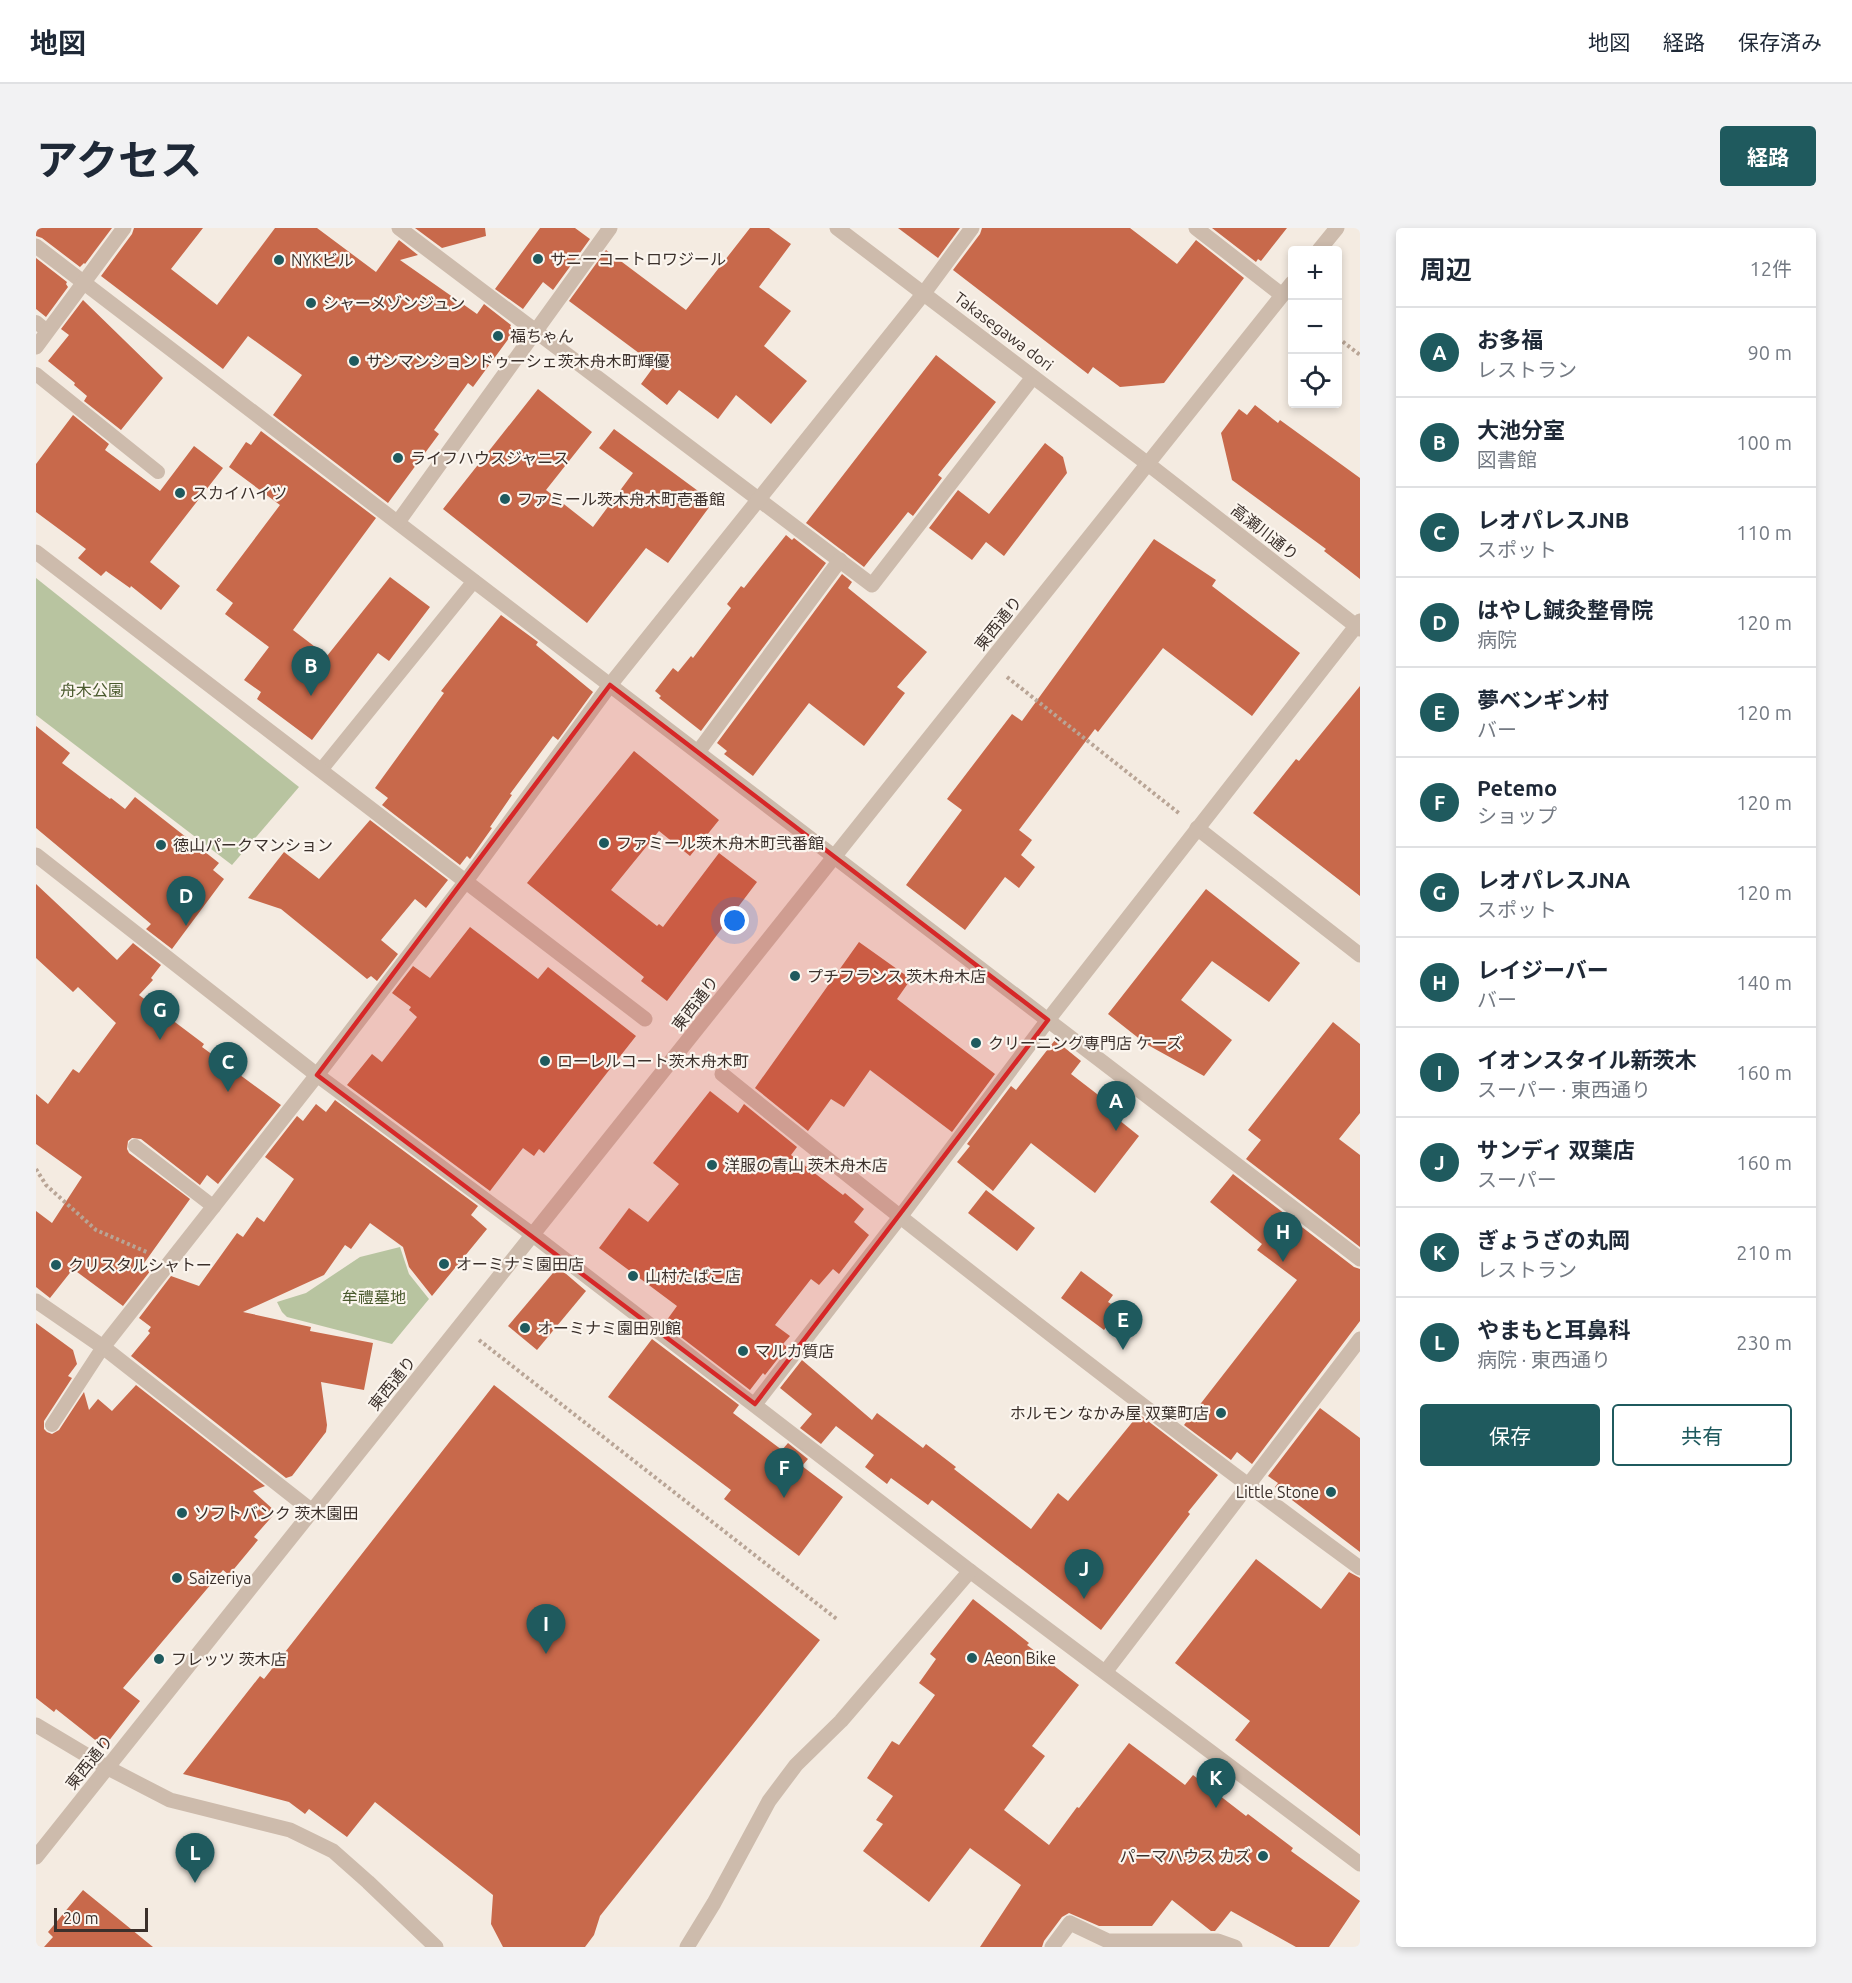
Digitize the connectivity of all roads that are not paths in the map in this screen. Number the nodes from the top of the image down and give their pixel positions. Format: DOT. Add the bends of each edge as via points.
graph roads {
  1 [pos="124,228"];
  2 [pos="399,228"];
  3 [pos="610,228"];
  4 [pos="837,228"];
  5 [pos="972,228"];
  6 [pos="1196,228"];
  7 [pos="1337,228"];
  8 [pos="36,246"];
  9 [pos="1322,246"];
  10 [pos="83,282"];
  11 [pos="1288,288"];
  12 [pos="924,293"];
  13 [pos="1282,295"];
  14 [pos="42,327"];
  15 [pos="534,332"];
  16 [pos="36,347"];
  17 [pos="36,374"];
  18 [pos="1033,376"];
  19 [pos="1148,464"];
  20 [pos="158,472"];
  21 [pos="759,500"];
  22 [pos="398,522"];
  23 [pos="36,552"];
  24 [pos="840,561"];
  25 [pos="474,581"];
  26 [pos="1359,625"];
  27 [pos="610,685"];
  28 [pos="698,753"];
  29 [pos="321,771"];
  30 [pos="1197,828"];
  31 [pos="36,855"];
  32 [pos="834,857"];
  33 [pos="466,881"];
  34 [pos="1360,956"];
  35 [pos="645,1019"];
  36 [pos="1048,1020"];
  37 [pos="722,1074"];
  38 [pos="317,1075"];
  39 [pos="135,1146"];
  40 [pos="214,1207"];
  41 [pos="900,1217"];
  42 [pos="533,1235"];
  43 [pos="1360,1259"];
  44 [pos="36,1301"];
  45 [pos="1360,1339"];
  46 [pos="103,1347"];
  47 [pos="754,1404"];
  48 [pos="52,1425"];
  49 [pos="1248,1486"];
  50 [pos="312,1511"];
  51 [pos="1360,1568"];
  52 [pos="970,1571"];
  53 [pos="1106,1671"];
  54 [pos="36,1725"];
  55 [pos="108,1768"];
  56 [pos="36,1857"];
  57 [pos="1360,1864"];
  58 [pos="436,1947"];
  59 [pos="687,1947"];
  60 [pos="1052,1947"];
  61 [pos="1235,1947"];
  1 -- 10 [label="street"];
  2 -- 15 [label="street"];
  3 -- 15 [label="street"];
  4 -- 12 [label="street, Takasegawa dori"];
  5 -- 12 [label="street"];
  6 -- 13 [label="street"];
  7 -- 9 [label="street"];
  8 -- 10 [label="street"];
  10 -- 14 [label="street"];
  10 -- 22 [label="street"];
  11 -- 13 [label="street, 東西通り"];
  12 -- 18 [label="street, Takasegawa dori"];
  12 -- 21 [label="street"];
  13 -- 19 [label="street, 東西通り"];
  14 -- 16 [label="street"];
  15 -- 21 [label="street"];
  15 -- 22 [label="street"];
  17 -- 20 [label="lane"];
  18 -- 19 [label="street, Takasegawa dori"];
  18 -- 24 [label="street" via="872,585"];
  19 -- 26 [label="street, 高瀬川通り"];
  19 -- 32 [label="street, 東西通り"];
  21 -- 24 [label="street"];
  21 -- 27 [label="street"];
  22 -- 25 [label="street"];
  23 -- 29 [label="street"];
  24 -- 28 [label="street"];
  25 -- 27 [label="street"];
  25 -- 29 [label="lane"];
  26 -- 30 [label="street"];
  27 -- 28 [label="street"];
  27 -- 33 [label="street"];
  28 -- 32 [label="street"];
  29 -- 33 [label="street"];
  30 -- 34 [label="street"];
  30 -- 36 [label="street"];
  31 -- 38 [label="street"];
  32 -- 36 [label="street"];
  32 -- 42 [label="street, 東西通り"];
  33 -- 35 [label="street"];
  33 -- 38 [label="street"];
  36 -- 41 [label="street"];
  36 -- 43 [label="street"];
  37 -- 41 [label="street"];
  38 -- 40 [label="street"];
  38 -- 42 [label="street"];
  39 -- 40 [label="lane"];
  40 -- 46 [label="street"];
  41 -- 47 [label="street"];
  41 -- 49 [label="street"];
  42 -- 47 [label="street"];
  42 -- 50 [label="street, 東西通り"];
  44 -- 46 [label="street"];
  45 -- 49 [label="street"];
  46 -- 48 [label="lane"];
  46 -- 50 [label="street"];
  47 -- 52 [label="street"];
  49 -- 51 [label="street"];
  49 -- 53 [label="street"];
  50 -- 55 [label="street, 東西通り"];
  52 -- 53 [label="street"];
  52 -- 59 [label="street" via="768,1801"];
  53 -- 57 [label="street"];
  54 -- 55 [label="street"];
  55 -- 56 [label="street, 東西通り"];
  55 -- 58 [label="street" via="170,1800 290,1830 333,1851"];
  60 -- 61 [label="street" via="1070,1923 1108,1941 1218,1941"];
}
